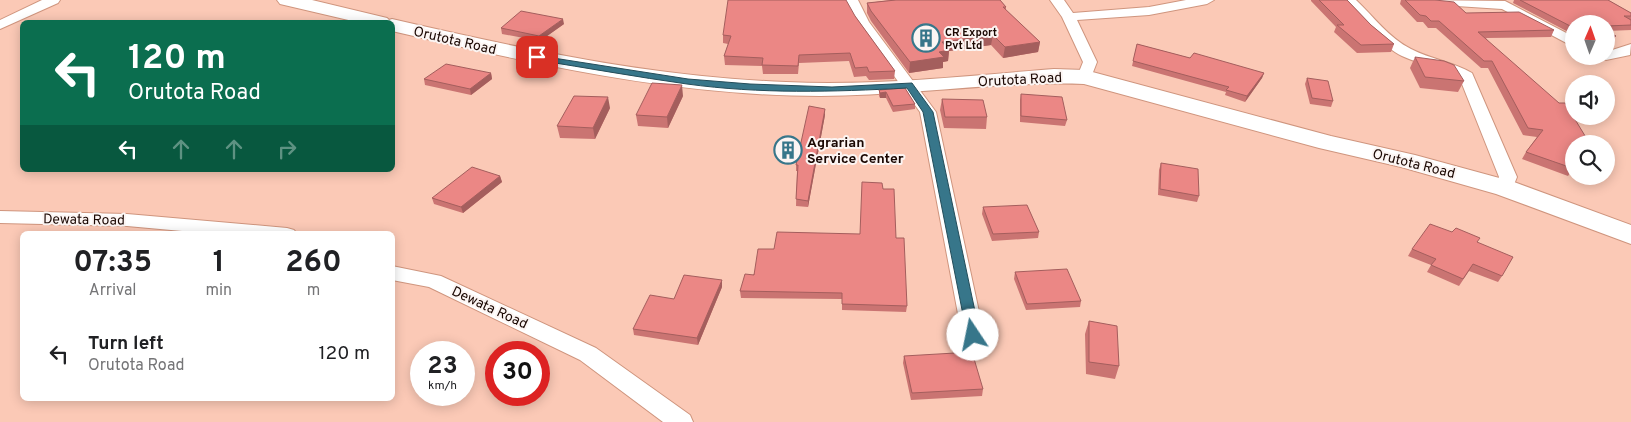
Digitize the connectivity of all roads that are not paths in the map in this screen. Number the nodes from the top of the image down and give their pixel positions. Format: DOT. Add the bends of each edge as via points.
graph roads {
  1 [pos="53,0"];
  2 [pos="287,0"];
  3 [pos="851,0"];
  4 [pos="1057,0"];
  5 [pos="1207,0"];
  6 [pos="1348,0"];
  7 [pos="1426,0"];
  8 [pos="1069,17"];
  9 [pos="372,20"];
  10 [pos="0,26"];
  11 [pos="395,26"];
  12 [pos="1565,38"];
  13 [pos="1631,48"];
  14 [pos="1615,54"];
  15 [pos="1085,77"];
  16 [pos="909,85"];
  17 [pos="1505,188"];
  18 [pos="0,218"];
  19 [pos="253,231"];
  20 [pos="1631,235"];
  21 [pos="395,273"];
  22 [pos="973,335"];
  23 [pos="681,422"];
  1 -- 10 [label="street"];
  2 -- 9 [label="main road"];
  3 -- 16 [label="street" via="863,23"];
  4 -- 8 [label="street"];
  5 -- 8 [label="street" via="1149,12"];
  6 -- 17 [label="street" via="1403,51 1467,76 1508,176"];
  7 -- 12 [label="street" via="1505,5"];
  8 -- 15 [label="street" via="1090,62"];
  11 -- 16 [label="main road, Orutota Road" via="502,52 688,82 823,89"];
  13 -- 14 [label="street"];
  15 -- 16 [label="main road, Orutota Road"];
  15 -- 17 [label="main road, Orutota Road"];
  16 -- 22 [label="street" via="928,112"];
  17 -- 20 [label="main road, Orutota Road"];
  18 -- 19 [label="street, Dewata Road" via="127,220"];
  21 -- 23 [label="street, Dewata Road" via="434,281 588,354"];
}
